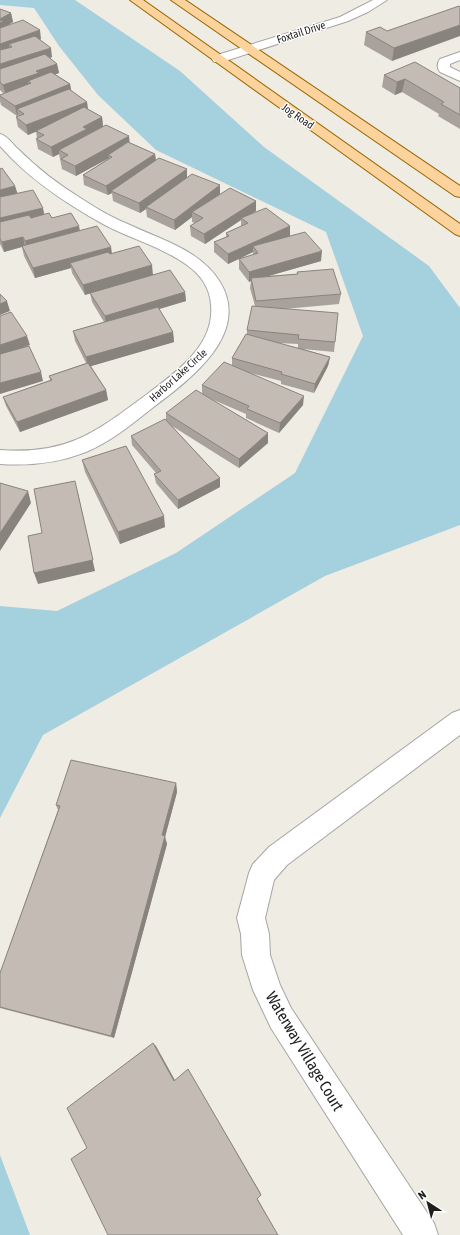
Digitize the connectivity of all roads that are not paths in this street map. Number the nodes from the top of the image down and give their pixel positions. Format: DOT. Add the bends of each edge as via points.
graph roads {
  1 [pos="136,0"];
  2 [pos="178,0"];
  3 [pos="381,0"];
  4 [pos="248,49"];
  5 [pos="460,56"];
  6 [pos="218,59"];
  7 [pos="460,77"];
  8 [pos="0,138"];
  9 [pos="460,193"];
  10 [pos="460,231"];
  11 [pos="0,457"];
  12 [pos="458,726"];
  13 [pos="422,1235"];
  1 -- 6 [label="main road, Jog Road"];
  2 -- 4 [label="main road"];
  3 -- 4 [label="street, Foxtail Drive" via="344,19"];
  4 -- 6 [label="street, Foxtail Drive"];
  4 -- 9 [label="main road"];
  5 -- 7 [label="street" via="444,62 444,69"];
  6 -- 10 [label="main road, Jog Road"];
  8 -- 11 [label="street, Harbor Lake Circle" via="40,177 75,202 116,225 192,261 215,286 221,306 221,317 215,338 189,369 104,434 86,444 52,455 31,458"];
  12 -- 13 [label="street, Waterway Village Court" via="278,856 262,873 251,918 256,954 267,990 281,1018"];
}
